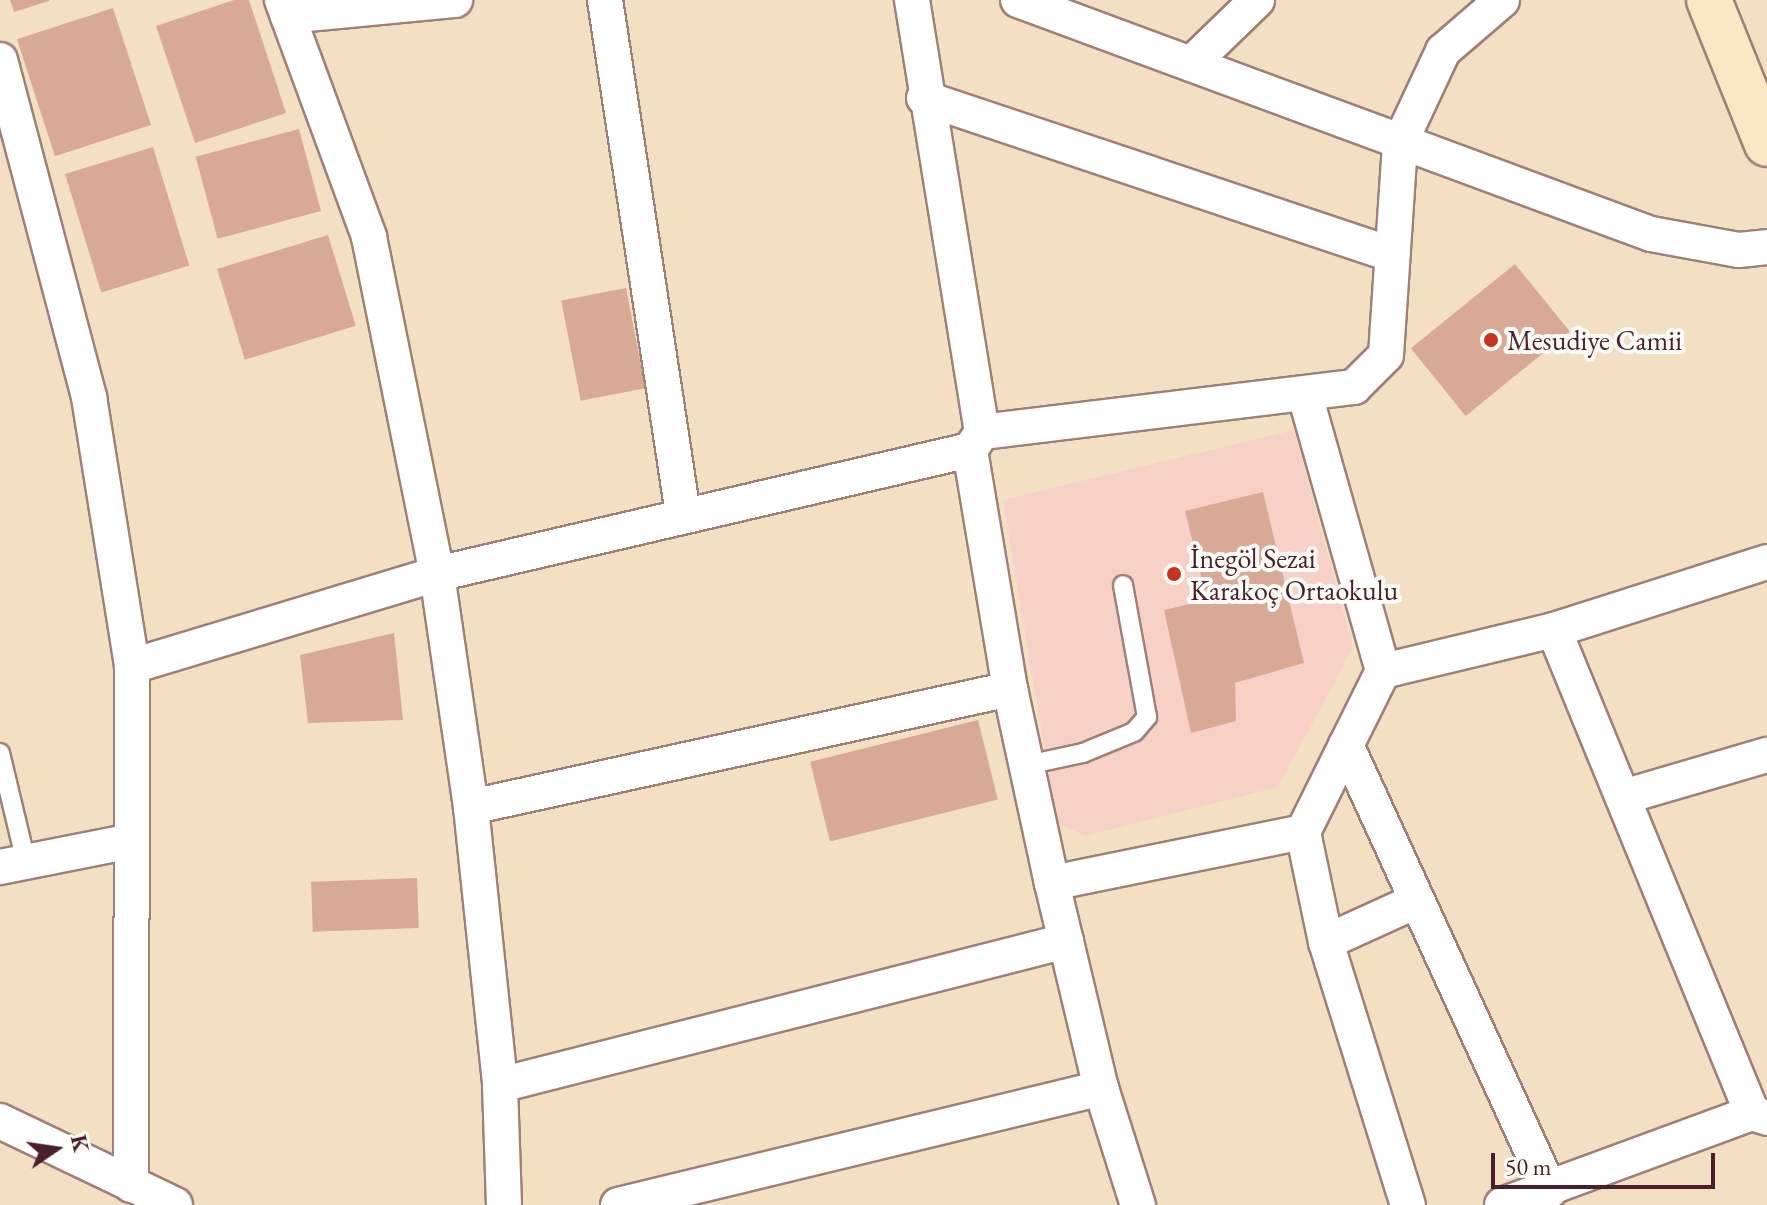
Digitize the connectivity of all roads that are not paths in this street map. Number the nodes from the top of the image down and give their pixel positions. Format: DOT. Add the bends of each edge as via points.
graph roads {
  1 [pos="455,0"];
  2 [pos="605,0"];
  3 [pos="912,0"];
  4 [pos="1018,0"];
  5 [pos="1257,0"];
  6 [pos="1709,0"];
  7 [pos="1495,2"];
  8 [pos="285,8"];
  9 [pos="0,60"];
  10 [pos="1191,64"];
  11 [pos="1755,84"];
  12 [pos="924,98"];
  13 [pos="1400,143"];
  14 [pos="1767,144"];
  15 [pos="1767,247"];
  16 [pos="1392,255"];
  17 [pos="1305,395"];
  18 [pos="976,441"];
  19 [pos="683,514"];
  20 [pos="1767,562"];
  21 [pos="437,574"];
  22 [pos="1123,585"];
  23 [pos="1554,630"];
  24 [pos="132,666"];
  25 [pos="1383,671"];
  26 [pos="1010,689"];
  27 [pos="1346,745"];
  28 [pos="0,753"];
  29 [pos="1767,755"];
  30 [pos="1027,765"];
  31 [pos="1623,797"];
  32 [pos="471,807"];
  33 [pos="1303,832"];
  34 [pos="126,842"];
  35 [pos="13,864"];
  36 [pos="1052,883"];
  37 [pos="1416,901"];
  38 [pos="1066,941"];
  39 [pos="1326,942"];
  40 [pos="500,1085"];
  41 [pos="1101,1088"];
  42 [pos="1759,1115"];
  43 [pos="0,1121"];
  44 [pos="131,1185"];
  45 [pos="1550,1190"];
  46 [pos="175,1205"];
  47 [pos="504,1205"];
  48 [pos="618,1205"];
  49 [pos="1138,1205"];
  50 [pos="1408,1205"];
  51 [pos="1502,1205"];
  1 -- 8 [label="street"];
  2 -- 19 [label="street"];
  3 -- 12 [label="street"];
  4 -- 10 [label="street"];
  5 -- 10 [label="street"];
  6 -- 11 [label="street"];
  7 -- 13 [label="street" via="1443,51"];
  8 -- 21 [label="street" via="369,237"];
  9 -- 24 [label="street" via="89,397"];
  10 -- 13 [label="street"];
  11 -- 14 [label="street"];
  12 -- 16 [label="street"];
  12 -- 18 [label="street"];
  13 -- 15 [label="street" via="1651,234 1739,250"];
  13 -- 16 [label="street"];
  16 -- 17 [label="street" via="1386,355 1354,387"];
  17 -- 18 [label="street"];
  17 -- 25 [label="street"];
  18 -- 19 [label="street"];
  18 -- 26 [label="street"];
  19 -- 21 [label="street"];
  20 -- 23 [label="street"];
  21 -- 24 [label="street"];
  21 -- 32 [label="street"];
  22 -- 30 [label="lane" via="1147,717 1134,732 1083,753"];
  23 -- 25 [label="street"];
  23 -- 31 [label="street"];
  24 -- 34 [label="street"];
  25 -- 27 [label="street"];
  26 -- 30 [label="street"];
  26 -- 32 [label="street"];
  27 -- 33 [label="street"];
  27 -- 37 [label="street"];
  28 -- 35 [label="lane"];
  29 -- 31 [label="street"];
  30 -- 36 [label="street"];
  31 -- 42 [label="street"];
  32 -- 40 [label="street"];
  33 -- 36 [label="street"];
  33 -- 39 [label="street"];
  34 -- 35 [label="street"];
  34 -- 44 [label="street"];
  36 -- 38 [label="street"];
  37 -- 39 [label="street"];
  37 -- 45 [label="street"];
  38 -- 40 [label="street"];
  38 -- 41 [label="street"];
  39 -- 50 [label="street"];
  40 -- 47 [label="street"];
  41 -- 48 [label="street"];
  41 -- 49 [label="street"];
  42 -- 45 [label="street"];
  43 -- 44 [label="street"];
  44 -- 46 [label="street"];
  45 -- 51 [label="street"];
}
